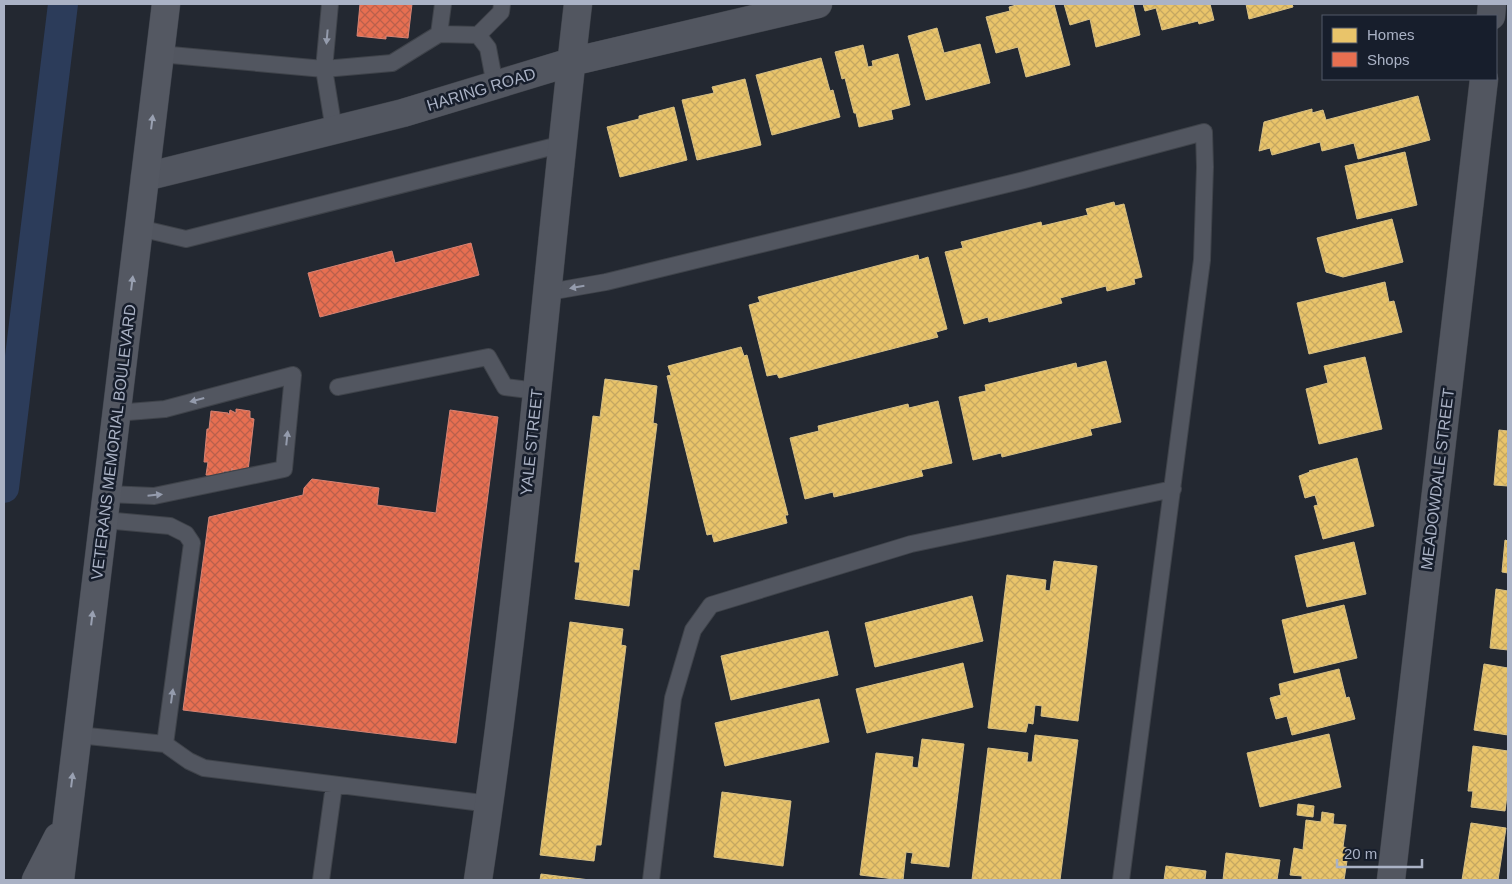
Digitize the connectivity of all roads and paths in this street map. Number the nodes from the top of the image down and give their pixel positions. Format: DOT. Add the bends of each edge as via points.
graph roads {
  1 [pos="154,4"];
  2 [pos="166,4"];
  3 [pos="330,4"];
  4 [pos="444,4"];
  5 [pos="502,4"];
  6 [pos="578,4"];
  7 [pos="818,4"];
  8 [pos="439,34"];
  9 [pos="478,35"];
  10 [pos="162,43"];
  11 [pos="572,62"];
  12 [pos="324,69"];
  13 [pos="1484,80"];
  14 [pos="495,85"];
  15 [pos="334,130"];
  16 [pos="563,144"];
  17 [pos="145,178"];
  18 [pos="139,228"];
  19 [pos="548,292"];
  20 [pos="338,386"];
  21 [pos="537,391"];
  22 [pos="116,413"];
  23 [pos="1173,489"];
  24 [pos="105,507"];
  25 [pos="78,735"];
  26 [pos="166,744"];
  27 [pos="334,784"];
  28 [pos="490,804"];
  29 [pos="68,817"];
  30 [pos="36,880"];
  31 [pos="60,880"];
  32 [pos="321,880"];
  33 [pos="478,880"];
  34 [pos="651,880"];
  35 [pos="1121,880"];
  36 [pos="1391,880"];
  1 -- 10 [label="main road"];
  2 -- 10 [label="main road, VETERANS MEMORIAL BOULEVARD"];
  3 -- 12 [label="lane, one-way"];
  4 -- 8 [label="lane"];
  5 -- 9 [label="lane" via="501,12"];
  6 -- 11 [label="street, YALE STREET"];
  7 -- 11 [label="street, HARING ROAD"];
  8 -- 9 [label="lane"];
  8 -- 12 [label="lane" via="392,63"];
  9 -- 14 [label="lane" via="488,48"];
  10 -- 12 [label="lane"];
  17 -- 10 [label="main road, VETERANS MEMORIAL BOULEVARD, one-way"];
  11 -- 14 [label="street, HARING ROAD"];
  11 -- 16 [label="street, YALE STREET"];
  12 -- 15 [label="lane"];
  13 -- 36 [label="street, MEADOWDALE STREET"];
  14 -- 15 [label="street, HARING ROAD"];
  15 -- 17 [label="street, HARING ROAD"];
  16 -- 18 [label="lane" via="186,239"];
  16 -- 19 [label="street, YALE STREET"];
  17 -- 18 [label="main road, VETERANS MEMORIAL BOULEVARD"];
  22 -- 18 [label="main road, VETERANS MEMORIAL BOULEVARD, one-way"];
  19 -- 21 [label="street, YALE STREET"];
  23 -- 19 [label="lane, one-way" via="1202,260 1204,132 1024,180 606,282"];
  20 -- 21 [label="lane" via="488,357 505,388"];
  21 -- 28 [label="street, YALE STREET"];
  22 -- 24 [label="main road, VETERANS MEMORIAL BOULEVARD"];
  24 -- 22 [label="lane, one-way" via="284,469 293,375 165,409"];
  23 -- 34 [label="lane" via="911,544 711,605 693,630 673,698"];
  23 -- 35 [label="lane"];
  25 -- 24 [label="main road, VETERANS MEMORIAL BOULEVARD, one-way"];
  26 -- 24 [label="lane, one-way" via="192,543 186,534 170,526"];
  25 -- 26 [label="lane"];
  29 -- 25 [label="main road, VETERANS MEMORIAL BOULEVARD, one-way"];
  26 -- 27 [label="lane" via="204,768"];
  27 -- 28 [label="lane"];
  27 -- 32 [label="lane"];
  28 -- 33 [label="street, YALE STREET"];
  29 -- 30 [label="main road"];
  29 -- 31 [label="main road, VETERANS MEMORIAL BOULEVARD"];
}
